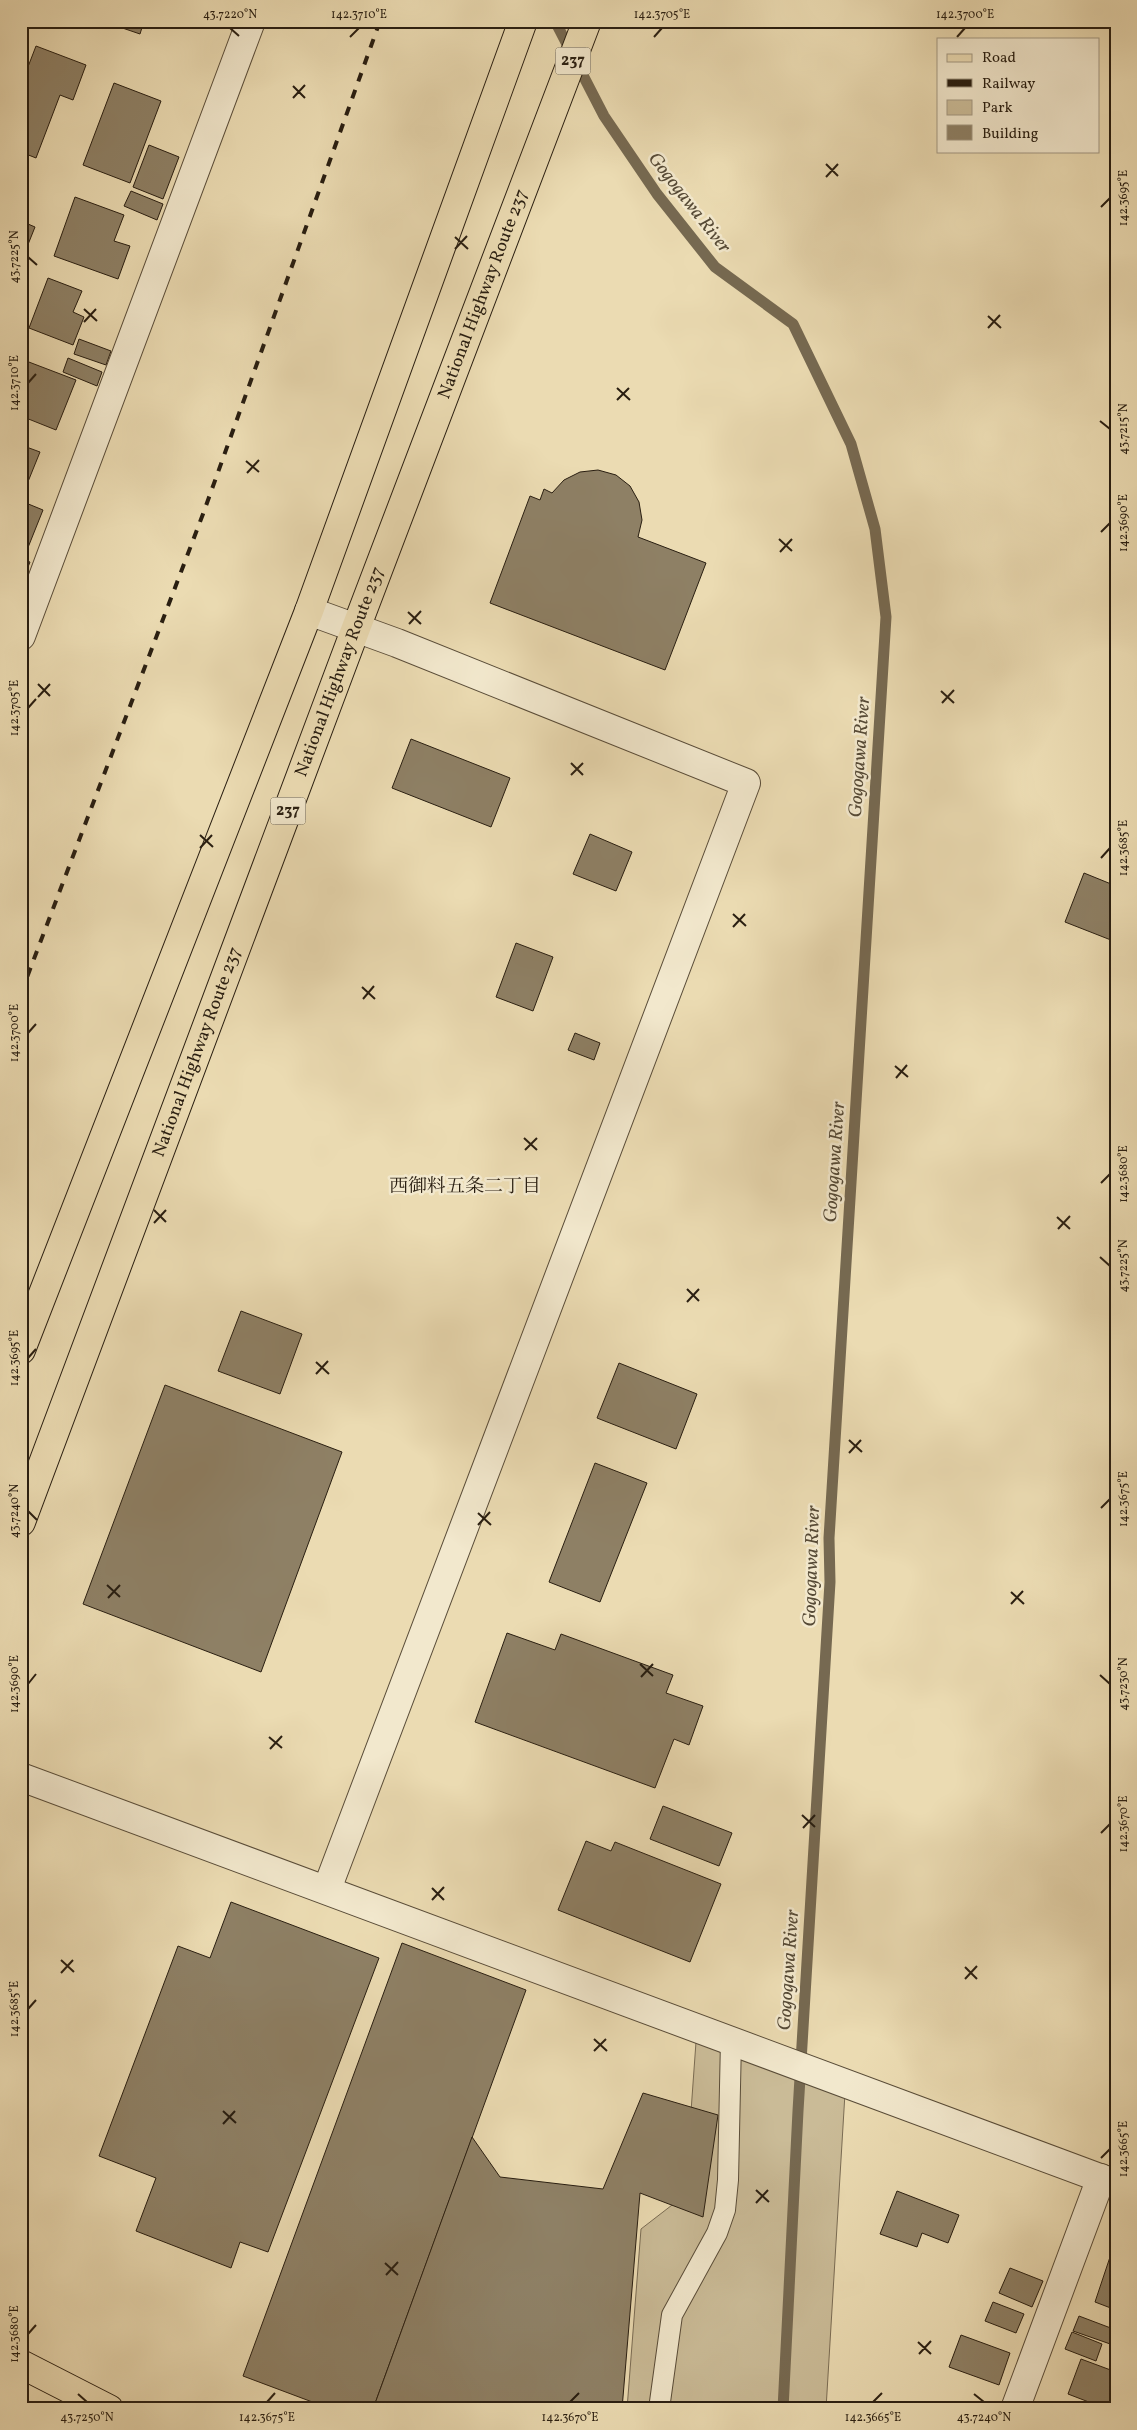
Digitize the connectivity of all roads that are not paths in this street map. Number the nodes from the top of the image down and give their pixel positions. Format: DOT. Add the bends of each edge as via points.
graph roads {
  1 [pos="252,21"];
  2 [pos="588,21"];
  3 [pos="520,32"];
  4 [pos="309,611"];
  5 [pos="356,628"];
  6 [pos="21,636"];
  7 [pos="21,1350"];
  8 [pos="21,1522"];
  9 [pos="21,1777"];
  10 [pos="327,1889"];
  11 [pos="740,2043"];
  12 [pos="1108,2181"];
  13 [pos="21,2364"];
  14 [pos="109,2409"];
  15 [pos="659,2409"];
  16 [pos="1015,2409"];
  1 -- 6 [label="street"];
  2 -- 5 [label="main road, National Highway Route 237 / 237"];
  3 -- 4 [label="main road"];
  4 -- 5 [label="street"];
  4 -- 7 [label="main road"];
  5 -- 8 [label="main road, National Highway Route 237 / 237"];
  5 -- 10 [label="street" via="746,782"];
  9 -- 10 [label="street"];
  10 -- 11 [label="street"];
  11 -- 12 [label="street"];
  11 -- 15 [label="lane" via="725,2210 717,2233 672,2315"];
  12 -- 16 [label="street"];
  13 -- 14 [label="main road"];
}
